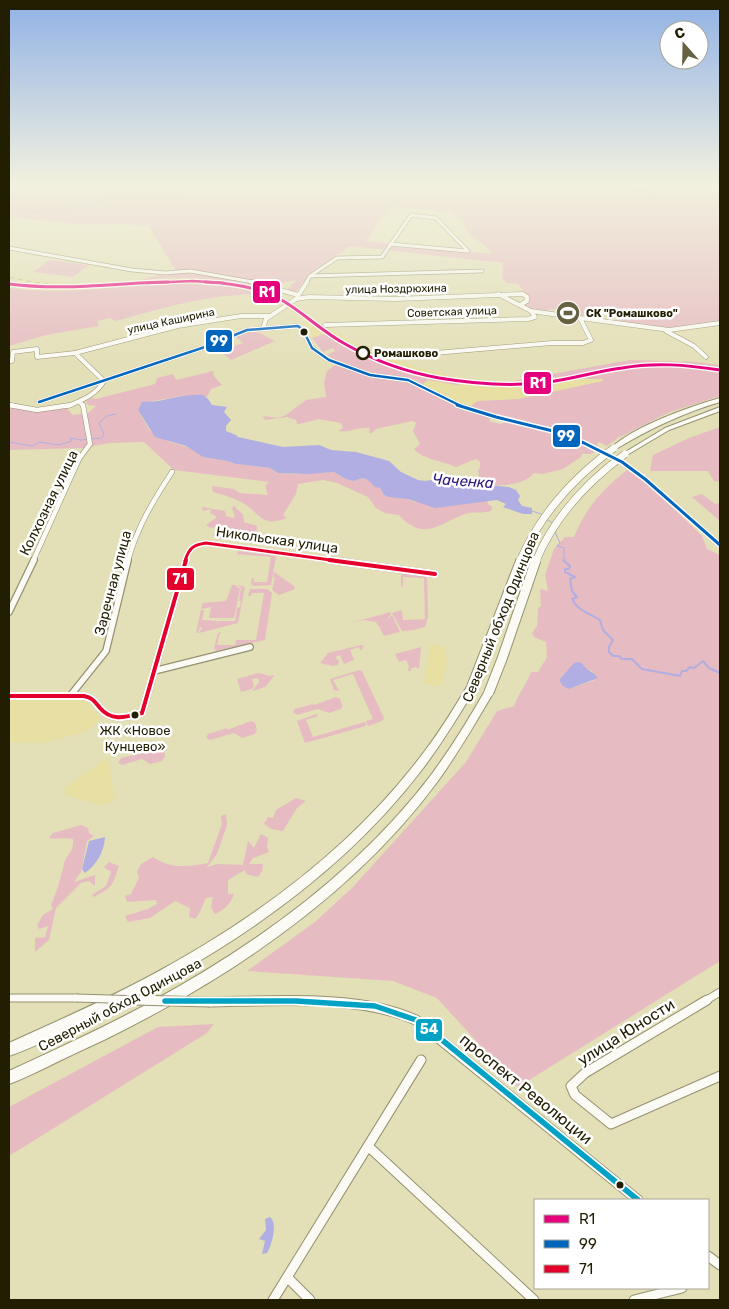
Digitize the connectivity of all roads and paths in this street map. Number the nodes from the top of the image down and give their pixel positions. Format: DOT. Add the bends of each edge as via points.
graph roads {
  1 [pos="389,246"];
  2 [pos="413,246"];
  3 [pos="463,246"];
  4 [pos="9,248"];
  5 [pos="482,271"];
  6 [pos="310,276"];
  7 [pos="498,294"];
  8 [pos="297,297"];
  9 [pos="520,305"];
  10 [pos="531,311"];
  11 [pos="270,316"];
  12 [pos="580,318"];
  13 [pos="720,323"];
  14 [pos="325,325"];
  15 [pos="263,328"];
  16 [pos="664,330"];
  17 [pos="75,352"];
  18 [pos="435,353"];
  19 [pos="706,357"];
  20 [pos="9,361"];
  21 [pos="104,381"];
  22 [pos="720,400"];
  23 [pos="39,402"];
  24 [pos="80,402"];
  25 [pos="9,405"];
  26 [pos="720,409"];
  27 [pos="614,448"];
  28 [pos="625,454"];
  29 [pos="172,472"];
  30 [pos="720,545"];
  31 [pos="435,574"];
  32 [pos="9,612"];
  33 [pos="250,647"];
  34 [pos="154,671"];
  35 [pos="9,696"];
  36 [pos="70,696"];
  37 [pos="720,992"];
  38 [pos="9,998"];
  39 [pos="9,1050"];
  40 [pos="421,1060"];
  41 [pos="720,1076"];
  42 [pos="9,1078"];
  43 [pos="369,1147"];
  44 [pos="637,1199"];
  45 [pos="709,1257"];
  46 [pos="720,1265"];
  47 [pos="288,1278"];
  48 [pos="678,1289"];
  49 [pos="273,1300"];
  50 [pos="310,1300"];
  51 [pos="534,1300"];
  52 [pos="634,1300"];
  1 -- 6 [label="street" via="382,257 337,258"];
  2 -- 3 [label="street" via="468,251"];
  4 -- 8 [label="street" via="132,270 190,271 259,283"];
  5 -- 6 [label="street"];
  6 -- 8 [label="street"];
  7 -- 8 [label="street, улица Ноздрюхина" via="395,299"];
  7 -- 9 [label="street, Советская улица"];
  7 -- 9 [label="street, улица Ноздрюхина" via="523,294 527,301"];
  8 -- 11 [label="street"];
  9 -- 10 [label="street, Советская улица"];
  10 -- 12 [label="street"];
  10 -- 14 [label="street, Советская улица" via="535,317 528,319"];
  11 -- 15 [label="street" via="264,321"];
  11 -- 17 [label="street, улица Каширина" via="240,316 178,326"];
  12 -- 16 [label="street"];
  12 -- 18 [label="street" via="591,336 591,340 583,343"];
  13 -- 16 [label="street"];
  15 -- 21 [label="street" via="247,330"];
  15 -- 30 [label="street" via="298,326 312,348 329,360 370,375 408,380 474,411 553,431 584,443 622,462"];
  16 -- 19 [label="street" via="689,343"];
  17 -- 20 [label="street, улица Каширина" via="37,356 37,349 13,352"];
  17 -- 21 [label="street"];
  21 -- 23 [label="street"];
  21 -- 24 [label="street" via="100,388"];
  22 -- 27 [label="highway, Северный обход Одинцова" via="675,415"];
  24 -- 25 [label="street" via="46,410"];
  24 -- 32 [label="street, Колхозная улица" via="90,444"];
  26 -- 28 [label="highway, Северный обход Одинцова" via="667,429"];
  27 -- 39 [label="highway, Северный обход Одинцова, bridge" via="566,489 546,514 529,540 472,686 444,734 402,787 344,848 291,891 194,958"];
  28 -- 42 [label="highway, Северный обход Одинцова, bridge" via="579,494 544,545 489,692 449,760 407,812 359,862 305,909 204,979"];
  29 -- 36 [label="street, Заречная улица" via="147,510 134,542 106,651"];
  31 -- 34 [label="street, Никольская улица" via="198,544 188,552"];
  33 -- 34 [label="street"];
  34 -- 36 [label="street, Никольская улица" via="142,713 109,717 92,698"];
  35 -- 36 [label="street, Никольская улица"];
  37 -- 41 [label="street, улица Юности" via="585,1073 571,1086 571,1090 611,1124"];
  38 -- 44 [label="street, проспект Революции, bridge" via="296,1001 389,1008 416,1020"];
  40 -- 43 [label="street"];
  43 -- 47 [label="street"];
  43 -- 51 [label="street"];
  45 -- 46 [label="street"];
  47 -- 49 [label="street"];
  47 -- 50 [label="street"];
  48 -- 52 [label="street"];
}
